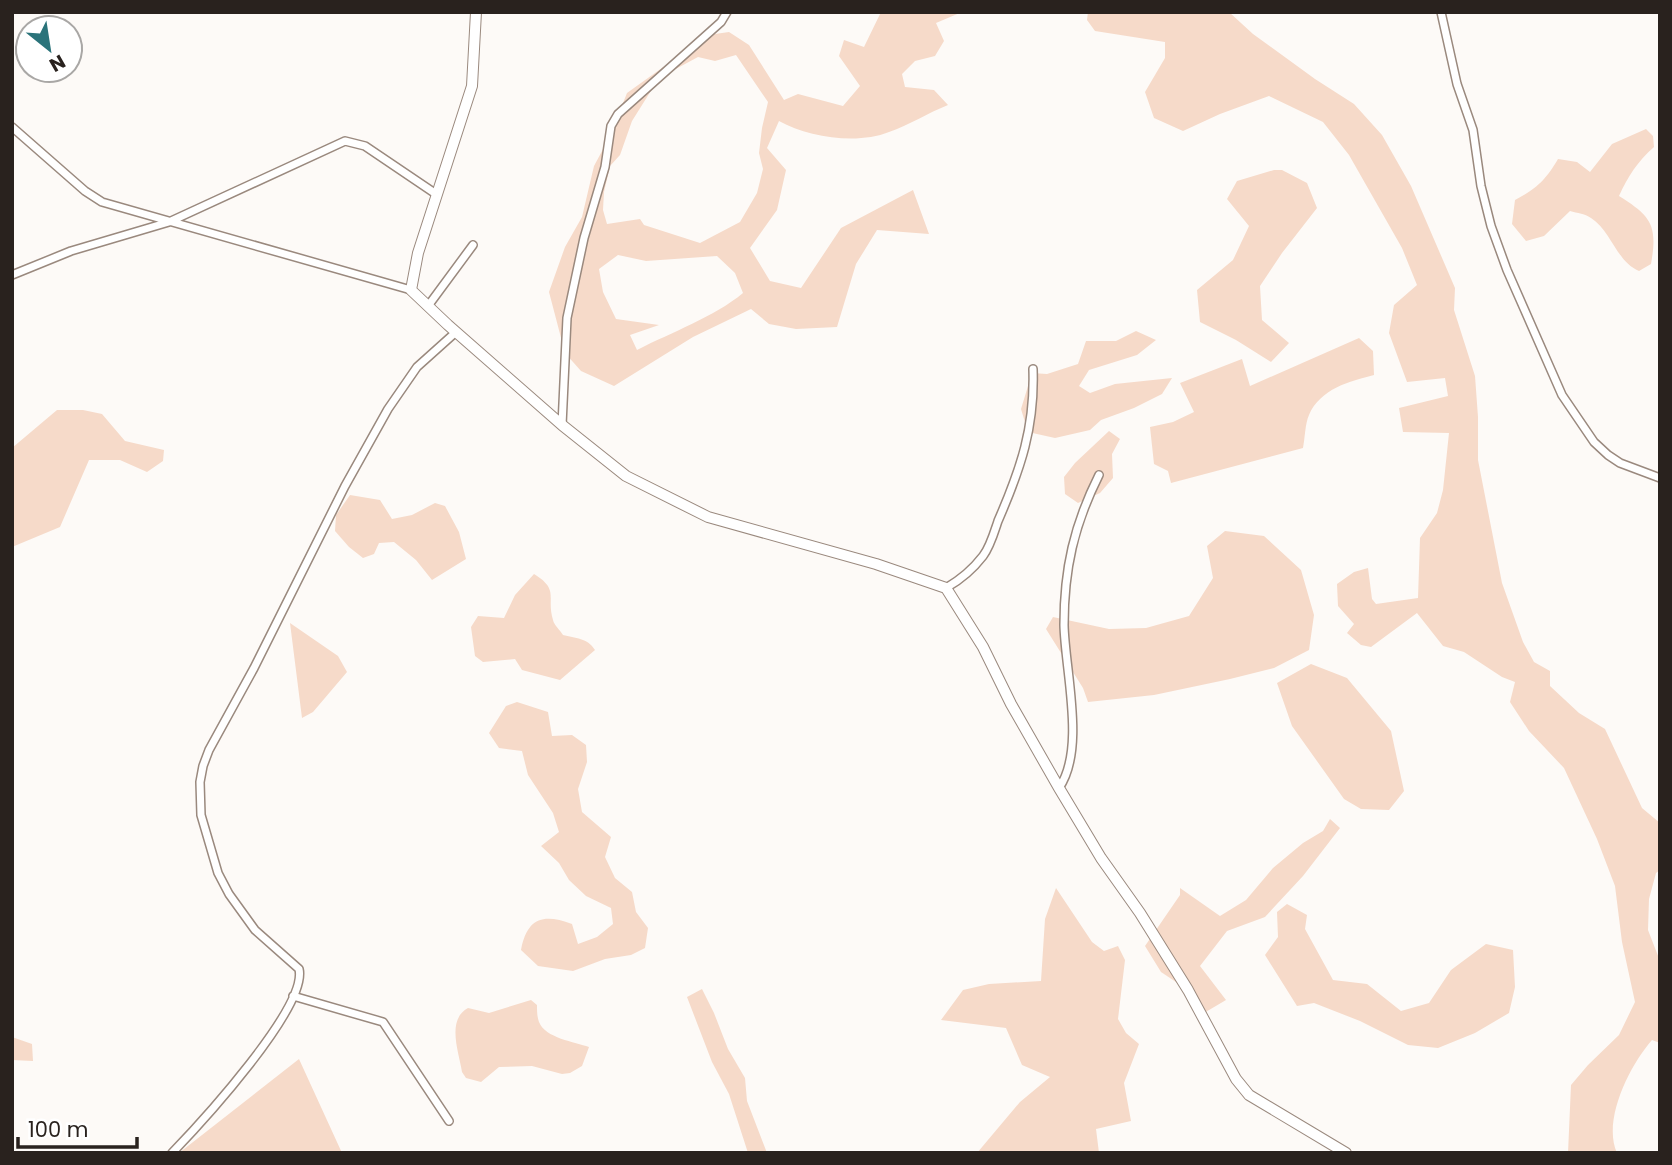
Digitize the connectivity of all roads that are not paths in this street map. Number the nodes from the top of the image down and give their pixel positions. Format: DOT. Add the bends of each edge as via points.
graph roads {
  1 [pos="476,12"];
  2 [pos="727,12"];
  3 [pos="1441,12"];
  4 [pos="12,127"];
  5 [pos="436,194"];
  6 [pos="169,222"];
  7 [pos="473,246"];
  8 [pos="12,275"];
  9 [pos="411,290"];
  10 [pos="428,306"];
  11 [pos="456,332"];
  12 [pos="1033,369"];
  13 [pos="562,425"];
  14 [pos="1099,475"];
  15 [pos="1660,478"];
  16 [pos="946,588"];
  17 [pos="1059,788"];
  18 [pos="293,996"];
  19 [pos="449,1121"];
  20 [pos="172,1153"];
  21 [pos="1346,1153"];
  1 -- 5 [label="street" via="472,86"];
  2 -- 13 [label="street" via="618,114 611,126 567,318"];
  3 -- 15 [label="street" via="1473,130 1491,226 1562,395 1608,456"];
  4 -- 6 [label="street" via="102,202"];
  5 -- 6 [label="street" via="365,146 345,141"];
  5 -- 9 [label="street"];
  6 -- 8 [label="street" via="71,251"];
  6 -- 9 [label="street"];
  7 -- 10 [label="street"];
  9 -- 10 [label="street"];
  10 -- 11 [label="street"];
  11 -- 13 [label="street"];
  11 -- 18 [label="street" via="417,367 388,409 203,766 201,815 218,873 255,930 299,969"];
  12 -- 16 [label="street" via="1034,404 1012,491 985,554"];
  13 -- 16 [label="street" via="626,476 708,517"];
  14 -- 17 [label="street" via="1082,510 1066,579 1071,751 1067,775"];
  16 -- 17 [label="street"];
  17 -- 21 [label="street" via="1188,990 1236,1079 1249,1094"];
  18 -- 19 [label="street" via="383,1022"];
  18 -- 20 [label="street" via="251,1062"];
}
